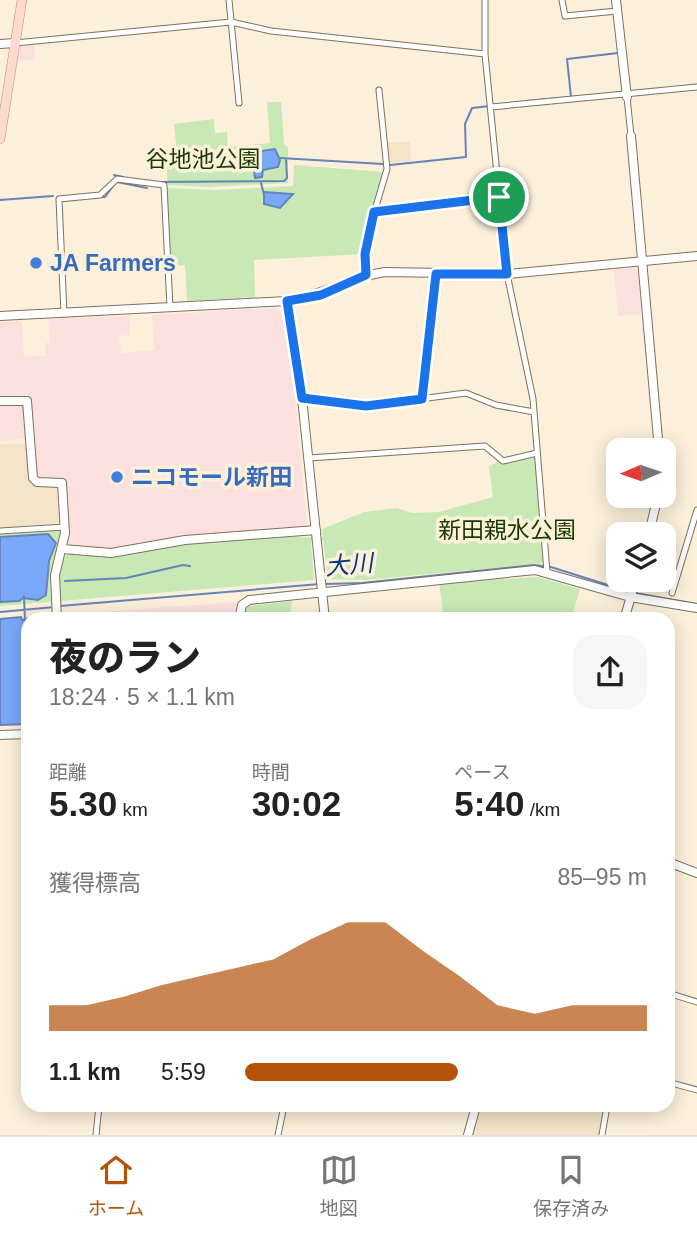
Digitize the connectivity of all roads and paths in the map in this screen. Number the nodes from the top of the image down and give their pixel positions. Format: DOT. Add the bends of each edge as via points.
graph roads {
  1 [pos="22,0"];
  2 [pos="229,0"];
  3 [pos="485,0"];
  4 [pos="562,0"];
  5 [pos="616,0"];
  6 [pos="617,11"];
  7 [pos="231,22"];
  8 [pos="15,43"];
  9 [pos="0,44"];
  10 [pos="485,54"];
  11 [pos="697,87"];
  12 [pos="379,90"];
  13 [pos="627,96"];
  14 [pos="239,103"];
  15 [pos="491,107"];
  16 [pos="0,133"];
  17 [pos="631,136"];
  18 [pos="499,197"];
  19 [pos="374,212"];
  20 [pos="697,256"];
  21 [pos="641,262"];
  22 [pos="436,274"];
  23 [pos="507,274"];
  24 [pos="366,275"];
  25 [pos="287,301"];
  26 [pos="170,308"];
  27 [pos="64,314"];
  28 [pos="0,316"];
  29 [pos="302,398"];
  30 [pos="422,399"];
  31 [pos="0,401"];
  32 [pos="534,412"];
  33 [pos="658,438"];
  34 [pos="537,453"];
  35 [pos="309,458"];
  36 [pos="697,510"];
  37 [pos="65,527"];
  38 [pos="316,530"];
  39 [pos="0,531"];
  40 [pos="63,549"];
  41 [pos="547,572"];
  42 [pos="606,584"];
  43 [pos="322,590"];
  44 [pos="632,592"];
  45 [pos="640,592"];
  46 [pos="672,593"];
  47 [pos="697,608"];
  48 [pos="57,612"];
  49 [pos="241,612"];
  50 [pos="324,612"];
  51 [pos="626,612"];
  52 [pos="21,734"];
  53 [pos="0,735"];
  54 [pos="675,865"];
  55 [pos="697,873"];
  56 [pos="675,995"];
  57 [pos="697,1002"];
  58 [pos="675,1084"];
  59 [pos="697,1090"];
  60 [pos="98,1112"];
  61 [pos="283,1112"];
  62 [pos="474,1112"];
  63 [pos="606,1112"];
  64 [pos="96,1135"];
  65 [pos="278,1135"];
  66 [pos="468,1135"];
  67 [pos="603,1135"];
  1 -- 8 [label="main road"];
  2 -- 7 [label="street"];
  3 -- 10 [label="street"];
  4 -- 6 [label="street" via="565,16"];
  5 -- 6 [label="street"];
  6 -- 13 [label="street"];
  7 -- 8 [label="street"];
  7 -- 10 [label="street" via="271,31"];
  7 -- 14 [label="street"];
  8 -- 9 [label="street"];
  8 -- 16 [label="main road"];
  10 -- 15 [label="street"];
  11 -- 13 [label="street"];
  12 -- 19 [label="street" via="387,169"];
  13 -- 15 [label="street"];
  13 -- 17 [label="street"];
  15 -- 18 [label="street"];
  17 -- 21 [label="street"];
  18 -- 19 [label="street"];
  18 -- 23 [label="street"];
  19 -- 24 [label="street" via="365,254"];
  20 -- 21 [label="street"];
  21 -- 23 [label="street"];
  21 -- 33 [label="street"];
  22 -- 23 [label="street"];
  22 -- 24 [label="street"];
  22 -- 30 [label="street"];
  23 -- 32 [label="street"];
  24 -- 25 [label="street" via="321,295"];
  25 -- 26 [label="street"];
  25 -- 29 [label="street"];
  26 -- 27 [label="street"];
  26 -- 27 [label="street" via="164,185 117,179 100,195 59,200"];
  27 -- 28 [label="street"];
  29 -- 30 [label="street" via="366,406"];
  29 -- 35 [label="street"];
  30 -- 32 [label="street" via="474,394 496,405"];
  31 -- 37 [label="street" via="22,399 28,403 33,478 61,482"];
  32 -- 34 [label="street"];
  34 -- 35 [label="street" via="503,461 485,446"];
  34 -- 41 [label="street"];
  35 -- 38 [label="street"];
  36 -- 46 [label="street"];
  37 -- 39 [label="street"];
  37 -- 40 [label="street"];
  38 -- 40 [label="street" via="186,540 111,553"];
  38 -- 43 [label="street"];
  40 -- 48 [label="street" via="55,575"];
  41 -- 42 [label="street"];
  41 -- 43 [label="street"];
  43 -- 49 [label="street" via="249,600"];
  43 -- 50 [label="street"];
  44 -- 51 [label="street"];
  45 -- 47 [label="street"];
  52 -- 53 [label="street"];
  54 -- 55 [label="street"];
  56 -- 57 [label="street"];
  58 -- 59 [label="street"];
  60 -- 64 [label="street"];
  61 -- 65 [label="street"];
  62 -- 66 [label="street"];
  63 -- 67 [label="street"];
}
